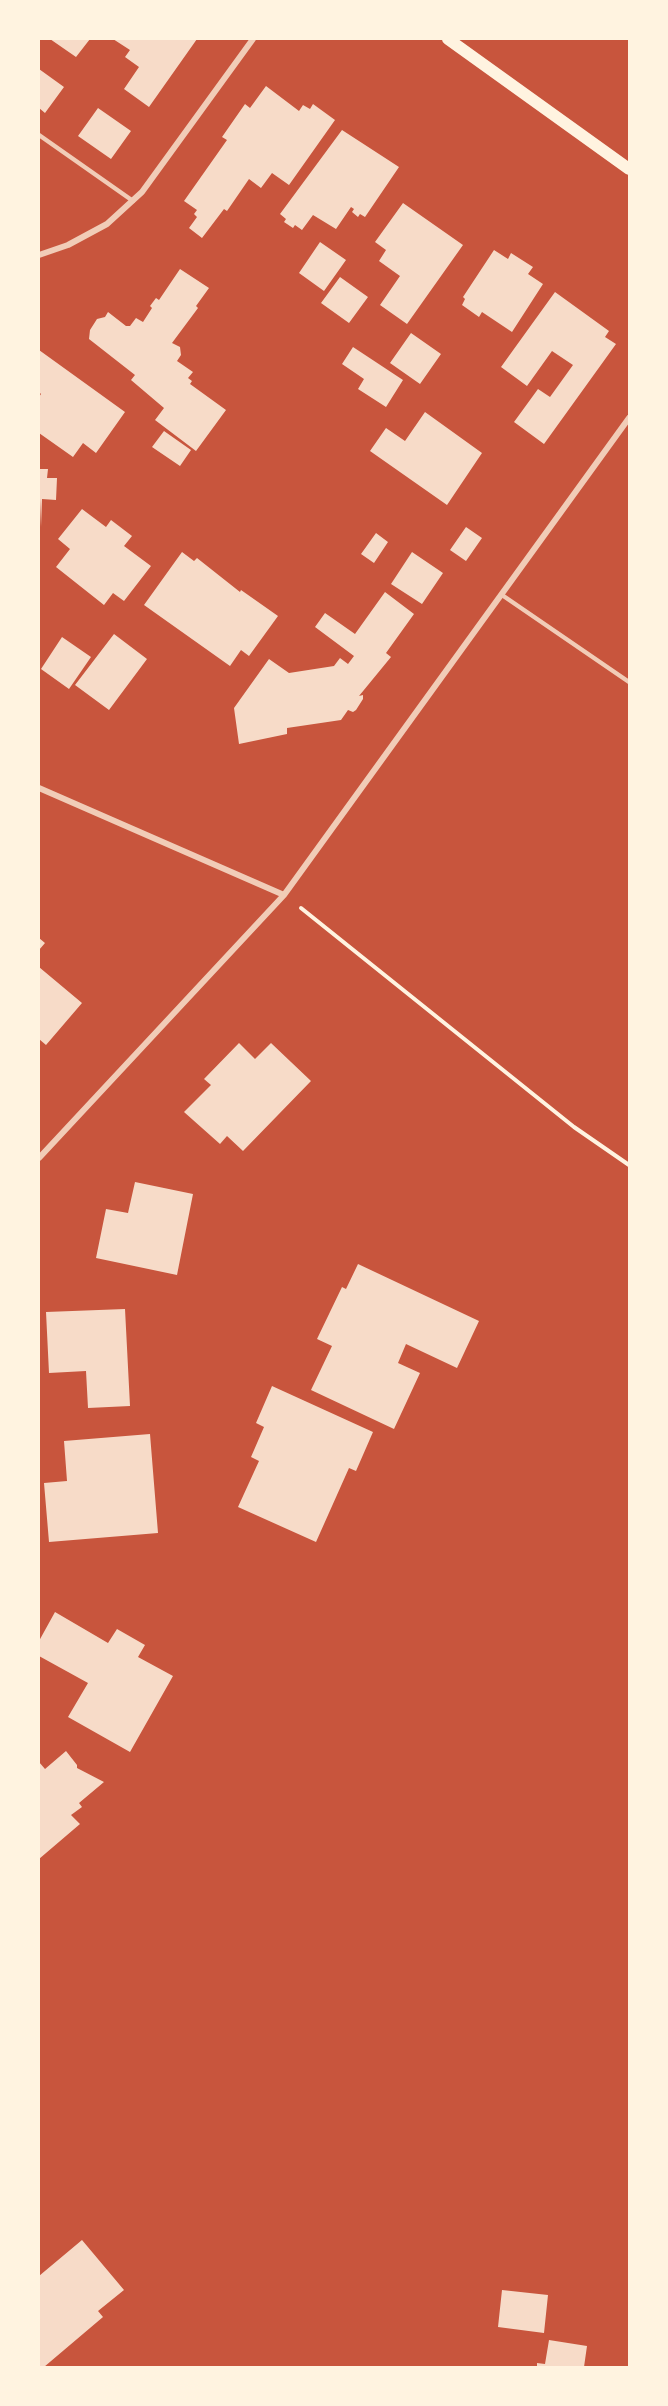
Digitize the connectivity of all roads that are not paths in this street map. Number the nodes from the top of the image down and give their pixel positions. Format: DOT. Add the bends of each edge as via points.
graph roads {
  1 [pos="253,39"];
  2 [pos="448,39"];
  3 [pos="39,135"];
  4 [pos="629,169"];
  5 [pos="133,201"];
  6 [pos="39,255"];
  7 [pos="629,418"];
  8 [pos="502,595"];
  9 [pos="629,682"];
  10 [pos="39,788"];
  11 [pos="284,895"];
  12 [pos="39,1158"];
  1 -- 5 [label="street"];
  2 -- 4 [label="main road"];
  3 -- 5 [label="lane"];
  5 -- 6 [label="street" via="107,224"];
  7 -- 8 [label="street"];
  8 -- 9 [label="lane"];
  8 -- 11 [label="street"];
  10 -- 11 [label="street"];
  11 -- 12 [label="street"];
}
